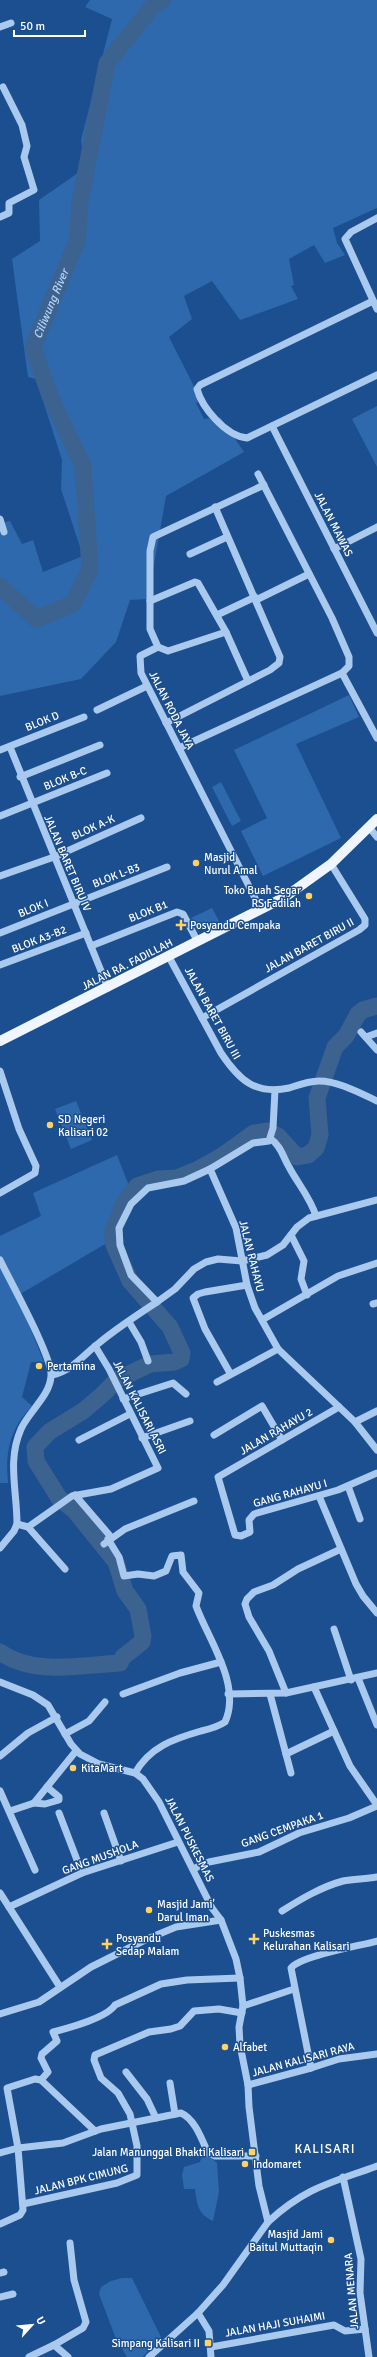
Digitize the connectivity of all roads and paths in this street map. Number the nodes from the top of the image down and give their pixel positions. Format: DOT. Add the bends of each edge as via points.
graph roads {
  1 [pos="11,23"];
  2 [pos="0,27"];
  3 [pos="3,87"];
  4 [pos="0,217"];
  5 [pos="377,218"];
  6 [pos="373,301"];
  7 [pos="377,309"];
  8 [pos="377,375"];
  9 [pos="272,426"];
  10 [pos="258,474"];
  11 [pos="264,485"];
  12 [pos="215,507"];
  13 [pos="0,519"];
  14 [pos="377,527"];
  15 [pos="4,532"];
  16 [pos="227,537"];
  17 [pos="334,549"];
  18 [pos="190,554"];
  19 [pos="309,574"];
  20 [pos="255,599"];
  21 [pos="150,601"];
  22 [pos="217,615"];
  23 [pos="226,632"];
  24 [pos="377,633"];
  25 [pos="158,647"];
  26 [pos="342,673"];
  27 [pos="248,681"];
  28 [pos="147,686"];
  29 [pos="97,710"];
  30 [pos="84,717"];
  31 [pos="166,723"];
  32 [pos="377,738"];
  33 [pos="100,745"];
  34 [pos="10,747"];
  35 [pos="179,748"];
  36 [pos="0,750"];
  37 [pos="107,774"];
  38 [pos="20,776"];
  39 [pos="31,804"];
  40 [pos="0,816"];
  41 [pos="141,818"];
  42 [pos="375,822"];
  43 [pos="377,837"];
  44 [pos="54,857"];
  45 [pos="331,864"];
  46 [pos="167,867"];
  47 [pos="0,876"];
  48 [pos="73,904"];
  49 [pos="261,910"];
  50 [pos="86,933"];
  51 [pos="0,934"];
  52 [pos="198,942"];
  53 [pos="91,946"];
  54 [pos="169,957"];
  55 [pos="0,965"];
  56 [pos="108,988"];
  57 [pos="202,1018"];
  58 [pos="377,1032"];
  59 [pos="0,1041"];
  60 [pos="377,1050"];
  61 [pos="0,1071"];
  62 [pos="275,1090"];
  63 [pos="377,1101"];
  64 [pos="271,1138"];
  65 [pos="210,1169"];
  66 [pos="0,1193"];
  67 [pos="377,1200"];
  68 [pos="316,1216"];
  69 [pos="291,1235"];
  70 [pos="0,1260"];
  71 [pos="242,1261"];
  72 [pos="377,1263"];
  73 [pos="247,1285"];
  74 [pos="307,1295"];
  75 [pos="154,1303"];
  76 [pos="262,1320"];
  77 [pos="129,1322"];
  78 [pos="95,1346"];
  79 [pos="278,1349"];
  80 [pos="148,1361"];
  81 [pos="230,1373"];
  82 [pos="52,1375"];
  83 [pos="217,1382"];
  84 [pos="186,1394"];
  85 [pos="123,1400"];
  86 [pos="339,1407"];
  87 [pos="377,1412"];
  88 [pos="130,1414"];
  89 [pos="190,1420"];
  90 [pos="355,1422"];
  91 [pos="214,1435"];
  92 [pos="142,1438"];
  93 [pos="79,1440"];
  94 [pos="282,1440"];
  95 [pos="377,1450"];
  96 [pos="377,1473"];
  97 [pos="348,1486"];
  98 [pos="74,1496"];
  99 [pos="319,1496"];
  100 [pos="194,1500"];
  101 [pos="360,1519"];
  102 [pos="17,1524"];
  103 [pos="232,1524"];
  104 [pos="28,1527"];
  105 [pos="108,1540"];
  106 [pos="0,1548"];
  107 [pos="341,1549"];
  108 [pos="65,1569"];
  109 [pos="377,1613"];
  110 [pos="334,1629"];
  111 [pos="221,1662"];
  112 [pos="377,1673"];
  113 [pos="354,1679"];
  114 [pos="0,1682"];
  115 [pos="314,1687"];
  116 [pos="286,1693"];
  117 [pos="123,1694"];
  118 [pos="228,1694"];
  119 [pos="270,1694"];
  120 [pos="105,1702"];
  121 [pos="57,1717"];
  122 [pos="377,1725"];
  123 [pos="334,1732"];
  124 [pos="65,1734"];
  125 [pos="76,1751"];
  126 [pos="286,1754"];
  127 [pos="0,1756"];
  128 [pos="135,1773"];
  129 [pos="291,1773"];
  130 [pos="47,1787"];
  131 [pos="0,1791"];
  132 [pos="34,1803"];
  133 [pos="377,1806"];
  134 [pos="10,1811"];
  135 [pos="58,1813"];
  136 [pos="104,1813"];
  137 [pos="178,1842"];
  138 [pos="121,1861"];
  139 [pos="193,1869"];
  140 [pos="35,1870"];
  141 [pos="82,1873"];
  142 [pos="377,1877"];
  143 [pos="0,1893"];
  144 [pos="9,1907"];
  145 [pos="282,1911"];
  146 [pos="221,1920"];
  147 [pos="377,1941"];
  148 [pos="240,1978"];
  149 [pos="60,1987"];
  150 [pos="294,1989"];
  151 [pos="242,2009"];
  152 [pos="0,2014"];
  153 [pos="377,2054"];
  154 [pos="311,2068"];
  155 [pos="126,2072"];
  156 [pos="39,2080"];
  157 [pos="170,2083"];
  158 [pos="248,2084"];
  159 [pos="175,2114"];
  160 [pos="156,2118"];
  161 [pos="133,2121"];
  162 [pos="94,2131"];
  163 [pos="18,2148"];
  164 [pos="0,2153"];
  165 [pos="256,2156"];
  166 [pos="377,2166"];
  167 [pos="343,2177"];
  168 [pos="22,2204"];
  169 [pos="268,2222"];
  170 [pos="0,2224"];
  171 [pos="70,2243"];
  172 [pos="13,2294"];
  173 [pos="0,2297"];
  174 [pos="198,2313"];
  175 [pos="365,2329"];
  176 [pos="54,2345"];
  177 [pos="211,2347"];
  178 [pos="29,2357"];
  179 [pos="68,2357"];
  180 [pos="149,2357"];
  181 [pos="211,2357"];
  182 [pos="369,2357"];
  1 -- 2 [label="street"];
  3 -- 4 [label="street" via="22,125 27,146 24,157 34,190 9,203 9,213"];
  5 -- 6 [label="street" via="351,232 345,239"];
  6 -- 7 [label="street"];
  6 -- 9 [label="street" via="198,387 212,416 241,437 250,437"];
  8 -- 9 [label="street"];
  9 -- 17 [label="street, JALAN MAWAS"];
  10 -- 11 [label="street"];
  11 -- 12 [label="street"];
  11 -- 19 [label="street"];
  12 -- 16 [label="street"];
  12 -- 21 [label="street" via="153,537 150,551"];
  13 -- 15 [label="street"];
  14 -- 17 [label="street"];
  16 -- 18 [label="street"];
  16 -- 20 [label="street"];
  17 -- 24 [label="street, JALAN MAWAS"];
  19 -- 20 [label="street"];
  19 -- 26 [label="street" via="349,657 349,666"];
  20 -- 22 [label="street"];
  20 -- 27 [label="street" via="280,657 276,666"];
  21 -- 22 [label="street" via="196,582"];
  21 -- 25 [label="street" via="150,628"];
  22 -- 23 [label="street"];
  23 -- 25 [label="street" via="168,652"];
  23 -- 27 [label="street"];
  25 -- 28 [label="street, JALAN RODA JAYA" via="140,656 138,660"];
  26 -- 32 [label="street"];
  26 -- 35 [label="street"];
  27 -- 31 [label="street"];
  28 -- 29 [label="street"];
  28 -- 31 [label="street, JALAN RODA JAYA"];
  30 -- 34 [label="street, BLOK D"];
  31 -- 35 [label="street, JALAN RODA JAYA"];
  33 -- 38 [label="street"];
  34 -- 36 [label="street, BLOK D"];
  34 -- 38 [label="street, JALAN BARET BIRU IV"];
  35 -- 49 [label="street, JALAN RODA JAYA"];
  37 -- 39 [label="street, BLOK B-C"];
  38 -- 39 [label="street, JALAN BARET BIRU IV"];
  39 -- 40 [label="street, BLOK B-C"];
  39 -- 44 [label="street, JALAN BARET BIRU IV"];
  41 -- 44 [label="street, BLOK A-K"];
  42 -- 43 [label="street"];
  42 -- 45 [label="main road, JALAN RA. FADILLAH"];
  44 -- 47 [label="street, BLOK A-K"];
  44 -- 48 [label="street, JALAN BARET BIRU IV"];
  45 -- 49 [label="main road, JALAN RA. FADILLAH" via="300,887"];
  45 -- 57 [label="street, JALAN BARET BIRU II" via="365,920 365,925"];
  46 -- 48 [label="street, BLOK L-B3"];
  48 -- 50 [label="street, JALAN BARET BIRU IV"];
  48 -- 51 [label="street, BLOK I"];
  49 -- 52 [label="main road, JALAN RA. FADILLAH"];
  50 -- 53 [label="street, JALAN BARET BIRU IV"];
  50 -- 55 [label="street, BLOK A3-B2"];
  52 -- 53 [label="street, BLOK B1" via="183,914 177,912"];
  52 -- 54 [label="main road, JALAN RA. FADILLAH"];
  53 -- 56 [label="street, JALAN BARET BIRU IV"];
  54 -- 56 [label="main road, JALAN RA. FADILLAH"];
  54 -- 57 [label="street, JALAN BARET BIRU III"];
  56 -- 59 [label="main road, JALAN RA. FADILLAH"];
  57 -- 62 [label="street, JALAN BARET BIRU III" via="221,1053 237,1074 253,1087"];
  58 -- 60 [label="street" via="363,1034"];
  61 -- 66 [label="street" via="21,1133 36,1166 35,1173"];
  62 -- 63 [label="street, JALAN BARET BIRU III" via="319,1081"];
  62 -- 64 [label="street"];
  64 -- 65 [label="street" via="246,1146"];
  64 -- 68 [label="street" via="280,1147 289,1168 310,1199"];
  65 -- 71 [label="street, JALAN RAHAYU" via="232,1219"];
  65 -- 75 [label="street" via="178,1183 148,1188 130,1204 121,1220 120,1245 127,1266 134,1279"];
  67 -- 68 [label="street"];
  68 -- 69 [label="street" via="302,1223"];
  69 -- 71 [label="street" via="283,1245 272,1252"];
  69 -- 74 [label="street" via="304,1261 300,1279"];
  70 -- 82 [label="street" via="47,1356"];
  71 -- 73 [label="street, JALAN RAHAYU"];
  71 -- 75 [label="street" via="218,1259 206,1262 175,1289"];
  72 -- 74 [label="street" via="338,1276"];
  73 -- 76 [label="street, JALAN RAHAYU"];
  73 -- 81 [label="street" via="204,1292 193,1298 205,1329"];
  74 -- 76 [label="street"];
  75 -- 77 [label="street"];
  76 -- 79 [label="street, JALAN RAHAYU"];
  77 -- 78 [label="street"];
  77 -- 80 [label="street" via="141,1342"];
  78 -- 82 [label="street" via="80,1361 60,1374"];
  78 -- 85 [label="street, JALAN KALISARI ASRI"];
  79 -- 81 [label="street"];
  79 -- 86 [label="street, JALAN RAHAYU"];
  81 -- 83 [label="street"];
  82 -- 102 [label="street" via="46,1390 25,1420 14,1448 12,1473"];
  84 -- 85 [label="street" via="173,1383"];
  85 -- 88 [label="street, JALAN KALISARI ASRI"];
  86 -- 90 [label="street, JALAN RAHAYU"];
  86 -- 94 [label="street, JALAN RAHAYU 2"];
  87 -- 90 [label="street"];
  88 -- 92 [label="street, JALAN KALISARI ASRI"];
  88 -- 93 [label="street"];
  89 -- 92 [label="street"];
  90 -- 95 [label="street, JALAN RAHAYU"];
  91 -- 94 [label="street" via="262,1406"];
  92 -- 98 [label="street, JALAN KALISARI ASRI" via="158,1470 111,1488"];
  94 -- 103 [label="street, JALAN RAHAYU 2" via="218,1477"];
  96 -- 97 [label="street, GANG RAHAYU I"];
  97 -- 99 [label="street, GANG RAHAYU I"];
  97 -- 101 [label="street"];
  98 -- 104 [label="street, JALAN KALISARI ASRI"];
  98 -- 105 [label="street"];
  99 -- 103 [label="street, GANG RAHAYU I" via="254,1514 250,1520 251,1530 247,1534 236,1536"];
  99 -- 107 [label="street"];
  100 -- 105 [label="street" via="125,1529"];
  102 -- 104 [label="street"];
  102 -- 106 [label="street"];
  104 -- 108 [label="street"];
  105 -- 111 [label="street" via="119,1557 124,1576 157,1576 166,1571 172,1556 181,1555 182,1569 197,1589 199,1596 196,1606"];
  107 -- 109 [label="street" via="362,1596"];
  107 -- 116 [label="street" via="298,1569 273,1585 254,1592 245,1604 269,1651"];
  110 -- 113 [label="street"];
  111 -- 117 [label="street" via="180,1672"];
  111 -- 118 [label="street" via="228,1682"];
  112 -- 113 [label="street"];
  113 -- 115 [label="street"];
  113 -- 122 [label="street"];
  114 -- 121 [label="street" via="39,1698"];
  115 -- 116 [label="street"];
  115 -- 123 [label="street"];
  116 -- 119 [label="street"];
  118 -- 119 [label="street"];
  118 -- 128 [label="street" via="228,1714 225,1722 182,1736 155,1749"];
  119 -- 126 [label="street"];
  120 -- 124 [label="street" via="89,1721"];
  121 -- 124 [label="street"];
  121 -- 127 [label="street" via="28,1733"];
  123 -- 126 [label="street"];
  123 -- 133 [label="street" via="350,1766"];
  124 -- 125 [label="street"];
  125 -- 128 [label="street" via="99,1764"];
  125 -- 130 [label="street"];
  126 -- 129 [label="street"];
  128 -- 137 [label="street, JALAN PUSKESMAS" via="156,1796"];
  130 -- 132 [label="street"];
  130 -- 132 [label="street" via="59,1797 59,1800 45,1804"];
  131 -- 134 [label="street"];
  132 -- 134 [label="street"];
  133 -- 139 [label="street, GANG CEMPAKA 1" via="349,1818 298,1833 259,1852 209,1862"];
  134 -- 140 [label="street"];
  135 -- 141 [label="street"];
  136 -- 138 [label="street"];
  137 -- 138 [label="street, GANG MUSHOLA"];
  137 -- 139 [label="street, JALAN PUSKESMAS"];
  138 -- 141 [label="street, GANG MUSHOLA"];
  139 -- 146 [label="street, JALAN PUSKESMAS" via="212,1908"];
  141 -- 144 [label="street, GANG MUSHOLA"];
  142 -- 145 [label="street" via="329,1886 309,1894"];
  143 -- 144 [label="street"];
  144 -- 149 [label="street"];
  146 -- 148 [label="street, JALAN PUSKESMAS" via="236,1959"];
  146 -- 149 [label="street" via="176,1927 147,1938 91,1967"];
  147 -- 150 [label="street" via="294,1963 290,1972"];
  148 -- 151 [label="street, JALAN PUSKESMAS"];
  148 -- 156 [label="street" via="187,1980 161,1984 115,2005 113,2009 96,2017 53,2032 57,2041 42,2054 41,2058 48,2072"];
  149 -- 152 [label="street" via="39,2002"];
  150 -- 151 [label="street"];
  150 -- 154 [label="street"];
  151 -- 158 [label="street, JALAN PUSKESMAS" via="240,2045"];
  151 -- 161 [label="street" via="194,2011 180,2026 149,2032 94,2057 101,2078 118,2093"];
  153 -- 154 [label="street, JALAN KALISARI RAYA" via="351,2056"];
  154 -- 158 [label="street, JALAN KALISARI RAYA"];
  155 -- 160 [label="street" via="147,2099"];
  156 -- 162 [label="street"];
  156 -- 163 [label="street" via="7,2088"];
  157 -- 159 [label="street"];
  158 -- 165 [label="street, JALAN KALISARI RAYA"];
  159 -- 160 [label="street"];
  159 -- 165 [label="street" via="181,2113 188,2117 210,2155"];
  160 -- 161 [label="street"];
  161 -- 162 [label="street"];
  161 -- 168 [label="street, JALAN BPK CIMUNG" via="137,2146 137,2175 118,2183"];
  162 -- 163 [label="street" via="63,2143"];
  163 -- 164 [label="street"];
  163 -- 168 [label="street"];
  165 -- 169 [label="street, JALAN KALISARI RAYA" via="261,2196"];
  166 -- 167 [label="street"];
  167 -- 169 [label="street" via="306,2193"];
  167 -- 175 [label="street, JALAN MENARA" via="360,2259 360,2293"];
  168 -- 170 [label="street" via="20,2215"];
  169 -- 174 [label="street" via="223,2285"];
  171 -- 176 [label="street" via="74,2280 86,2322 80,2329"];
  172 -- 173 [label="street"];
  174 -- 177 [label="street" via="209,2331"];
  174 -- 180 [label="street"];
  175 -- 177 [label="street, JALAN HAJI SUHAIMI" via="345,2331 334,2325"];
  175 -- 182 [label="street, JALAN MENARA"];
  176 -- 178 [label="street"];
  176 -- 179 [label="street"];
  177 -- 181 [label="street"];
}
